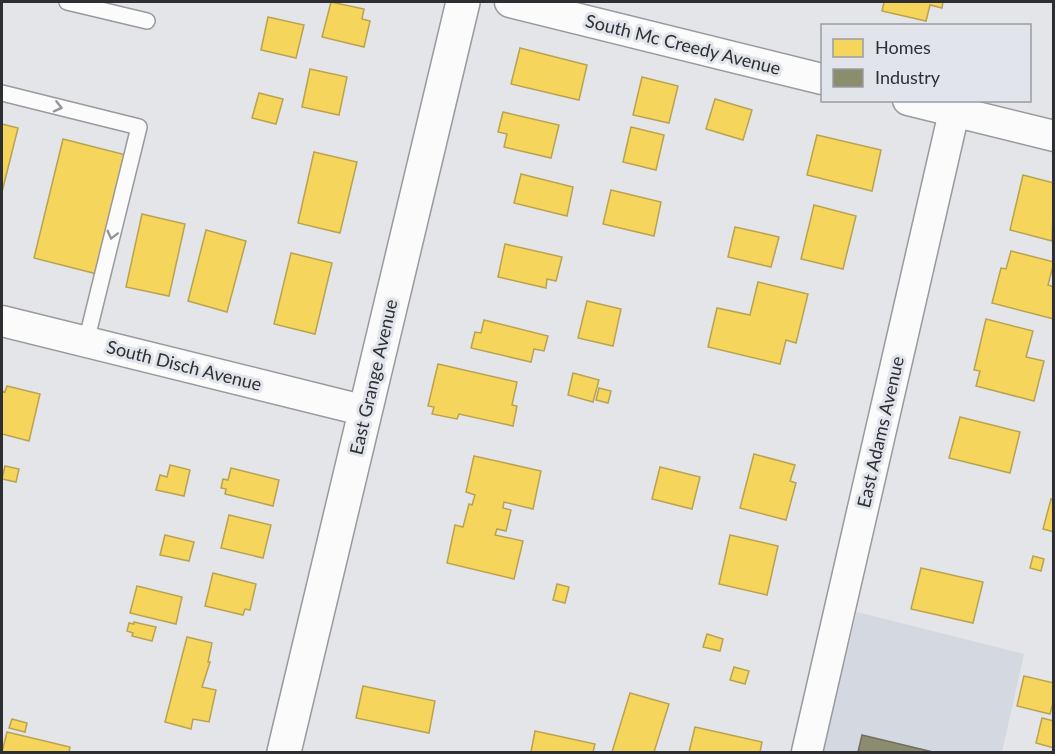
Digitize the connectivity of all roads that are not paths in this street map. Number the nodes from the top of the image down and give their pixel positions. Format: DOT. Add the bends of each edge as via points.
graph roads {
  1 [pos="67,2"];
  2 [pos="463,2"];
  3 [pos="510,2"];
  4 [pos="147,21"];
  5 [pos="821,79"];
  6 [pos="2,93"];
  7 [pos="916,102"];
  8 [pos="954,112"];
  9 [pos="1053,136"];
  10 [pos="2,321"];
  11 [pos="86,342"];
  12 [pos="366,411"];
  13 [pos="284,753"];
  14 [pos="807,753"];
  1 -- 4 [label="lane"];
  2 -- 12 [label="street, East Grange Avenue"];
  3 -- 5 [label="street, South Mc Creedy Avenue"];
  6 -- 11 [label="lane, one-way" via="139,127"];
  7 -- 8 [label="street"];
  8 -- 9 [label="street"];
  8 -- 14 [label="street, East Adams Avenue"];
  10 -- 11 [label="street, South Disch Avenue"];
  11 -- 12 [label="street, South Disch Avenue"];
  12 -- 13 [label="street, East Grange Avenue"];
}
